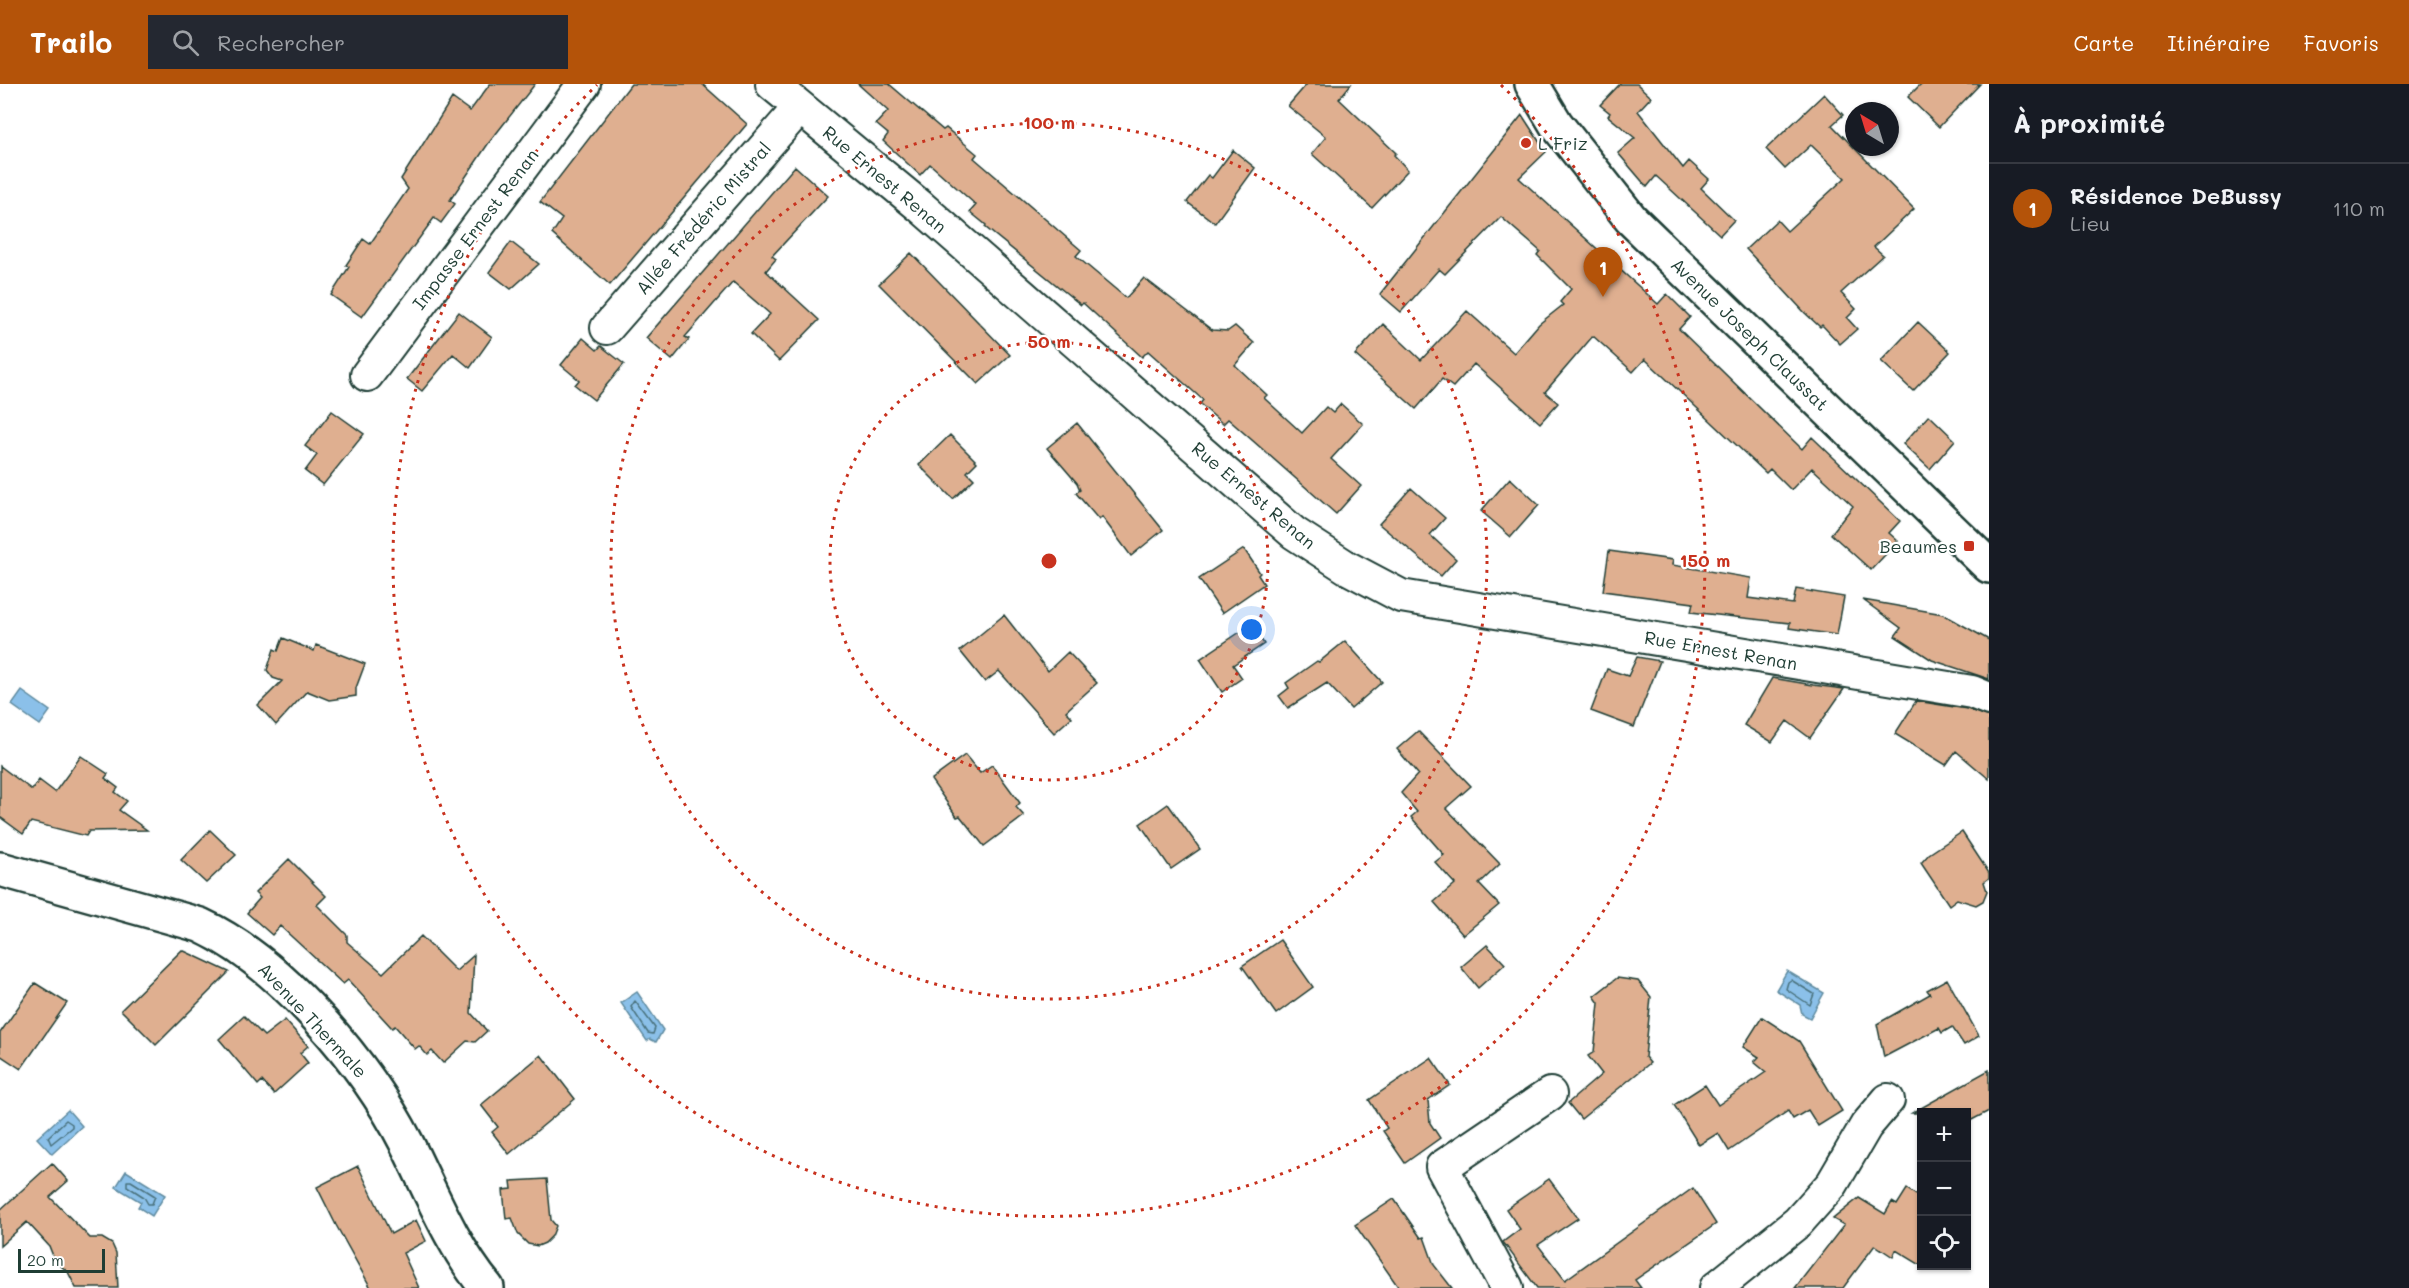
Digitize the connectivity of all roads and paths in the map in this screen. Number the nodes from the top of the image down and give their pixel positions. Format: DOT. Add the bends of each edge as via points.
graph roads {
  1 [pos="584,84"];
  2 [pos="772,84"];
  3 [pos="1532,84"];
  4 [pos="799,108"];
  5 [pos="607,328"];
  6 [pos="367,375"];
  7 [pos="1989,566"];
  8 [pos="1989,699"];
  9 [pos="0,869"];
  10 [pos="1550,1094"];
  11 [pos="1888,1100"];
  12 [pos="487,1288"];
  13 [pos="1507,1288"];
  14 [pos="1716,1288"];
  1 -- 6 [label="street, Impasse Ernest Renan"];
  2 -- 4 [label="street, Rue Ernest Renan"];
  3 -- 7 [label="main road, Avenue Joseph Claussat" via="1556,124 1631,219"];
  4 -- 5 [label="street, Allée Frédéric Mistral"];
  4 -- 8 [label="street, Rue Ernest Renan" via="921,207 1294,533 1401,596 1972,692"];
  9 -- 12 [label="main road, Avenue Thermale" via="200,925 227,937 261,963 341,1046 377,1092 444,1221"];
  10 -- 13 [label="street" via="1442,1167"];
  11 -- 14 [label="street" via="1866,1126 1833,1184 1805,1215"];
}
